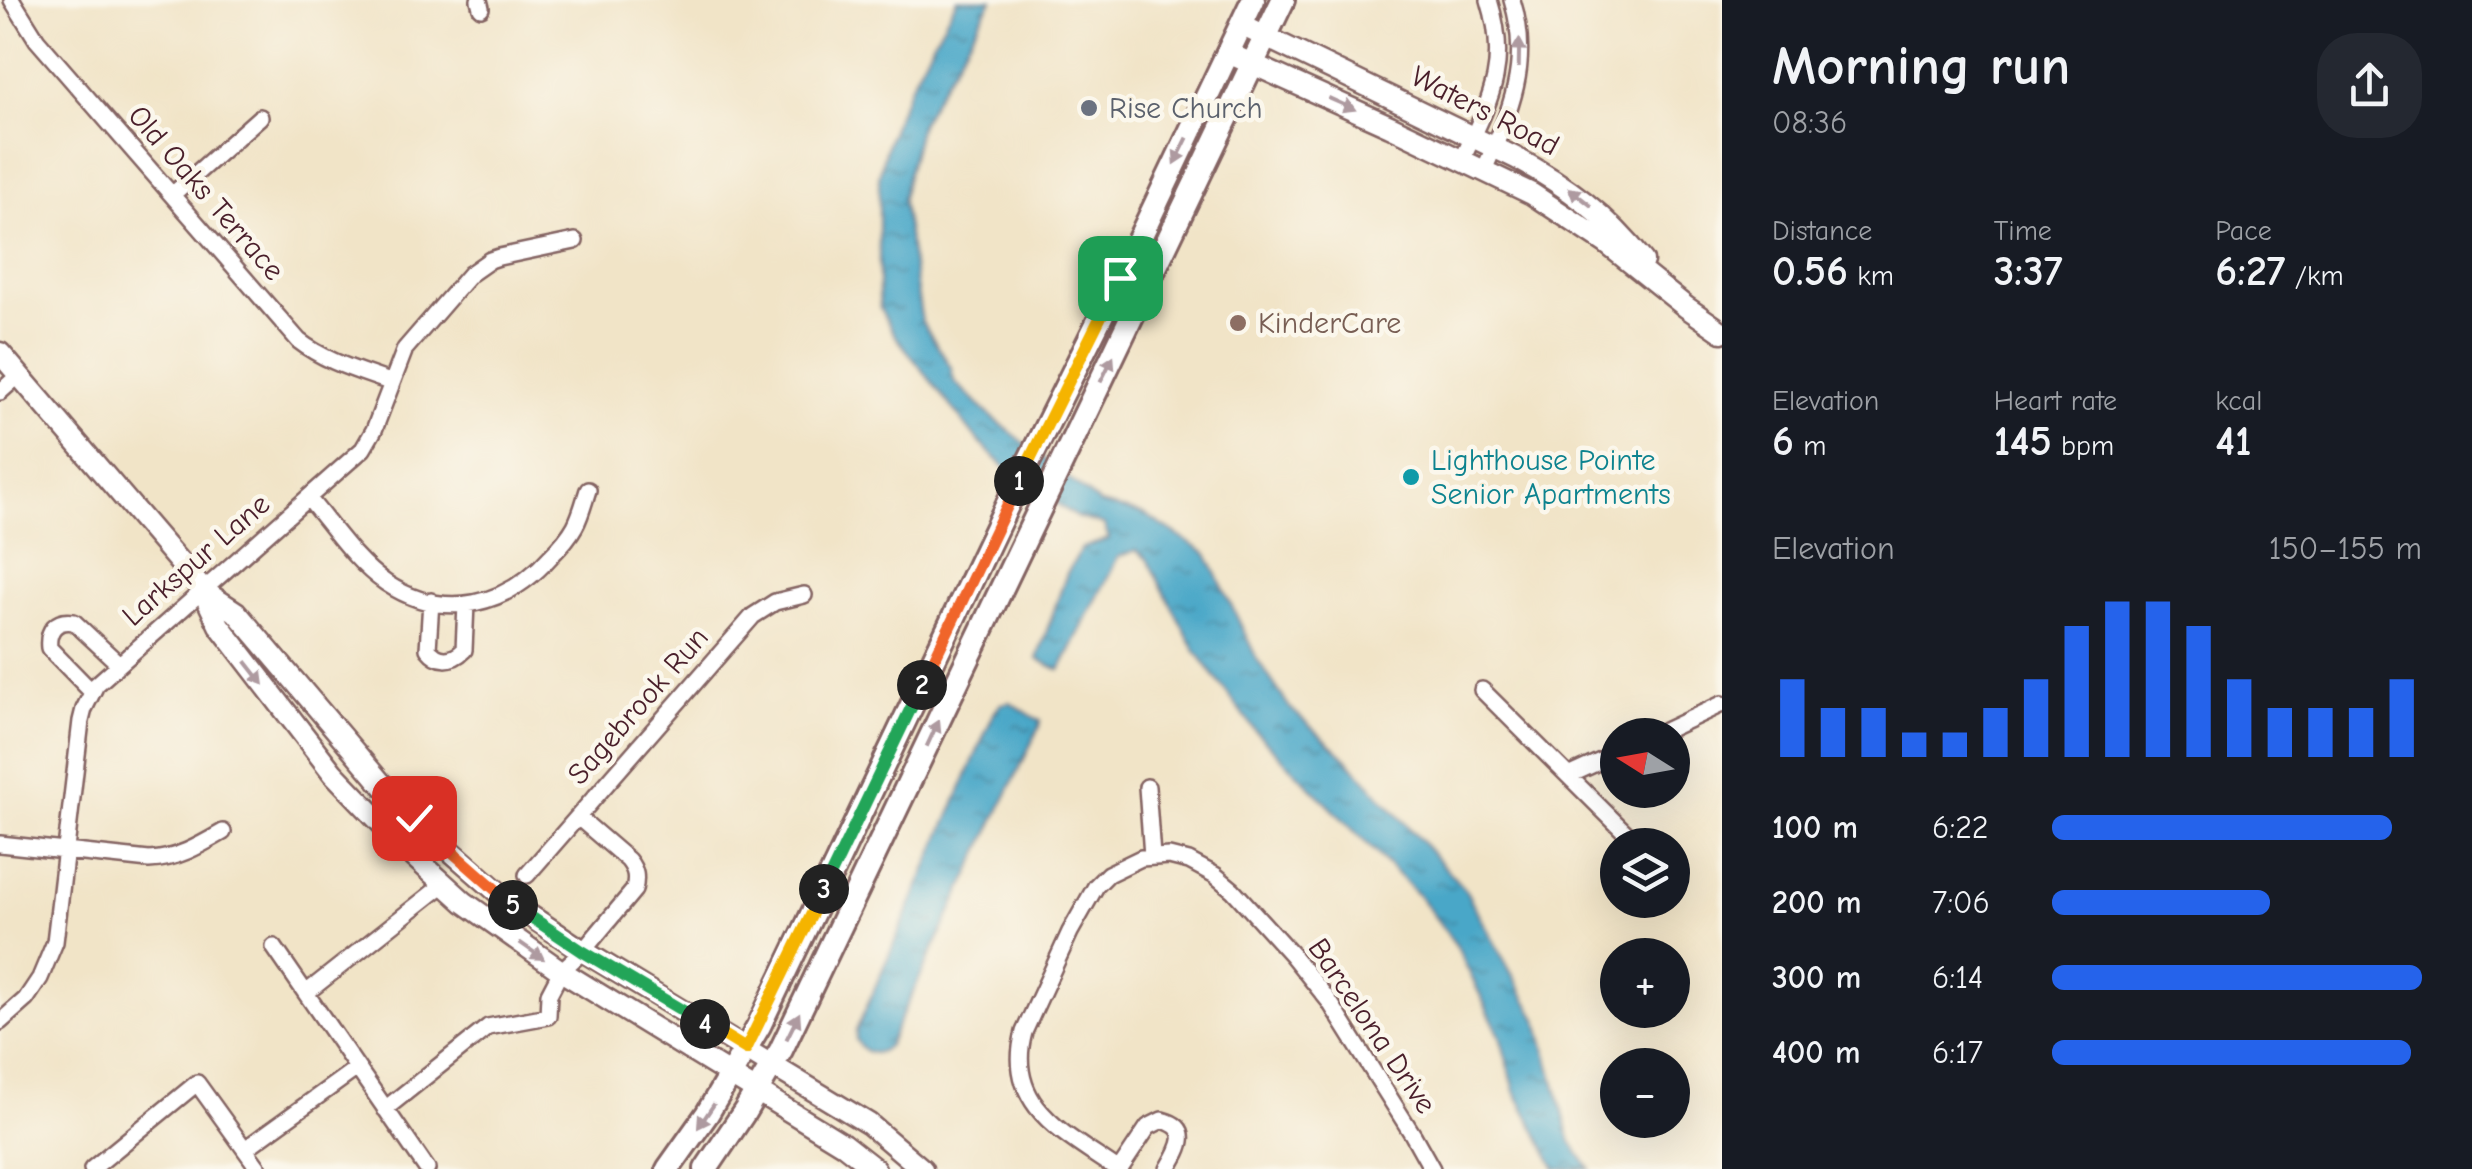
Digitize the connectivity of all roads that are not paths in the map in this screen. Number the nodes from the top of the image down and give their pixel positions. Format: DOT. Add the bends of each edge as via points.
graph roads {
  1 [pos="12,0"];
  2 [pos="1253,0"];
  3 [pos="1283,0"];
  4 [pos="1489,0"];
  5 [pos="1512,0"];
  6 [pos="1241,25"];
  7 [pos="1266,37"];
  8 [pos="1228,53"];
  9 [pos="1253,64"];
  10 [pos="260,117"];
  11 [pos="1473,137"];
  12 [pos="1494,147"];
  13 [pos="1462,160"];
  14 [pos="1484,170"];
  15 [pos="172,196"];
  16 [pos="576,242"];
  17 [pos="1670,294"];
  18 [pos="1722,332"];
  19 [pos="0,353"];
  20 [pos="20,375"];
  21 [pos="392,382"];
  22 [pos="0,392"];
  23 [pos="588,490"];
  24 [pos="308,498"];
  25 [pos="204,591"];
  26 [pos="804,595"];
  27 [pos="430,602"];
  28 [pos="466,604"];
  29 [pos="119,664"];
  30 [pos="1482,690"];
  31 [pos="92,692"];
  32 [pos="1722,704"];
  33 [pos="1690,719"];
  34 [pos="1600,761"];
  35 [pos="1570,775"];
  36 [pos="1147,787"];
  37 [pos="578,817"];
  38 [pos="1621,828"];
  39 [pos="223,832"];
  40 [pos="0,844"];
  41 [pos="66,851"];
  42 [pos="1152,856"];
  43 [pos="527,875"];
  44 [pos="444,884"];
  45 [pos="274,947"];
  46 [pos="572,960"];
  47 [pos="306,993"];
  48 [pos="0,1022"];
  49 [pos="746,1049"];
  50 [pos="773,1066"];
  51 [pos="357,1068"];
  52 [pos="731,1075"];
  53 [pos="757,1092"];
  54 [pos="385,1109"];
  55 [pos="245,1149"];
  56 [pos="92,1169"];
  57 [pos="258,1169"];
  58 [pos="426,1169"];
  59 [pos="668,1169"];
  60 [pos="706,1169"];
  61 [pos="875,1169"];
  62 [pos="922,1169"];
  63 [pos="1118,1169"];
  64 [pos="1168,1169"];
  65 [pos="1432,1169"];
  1 -- 15 [label="street, Old Oaks Terrace" via="37,40"];
  2 -- 6 [label="main road"];
  3 -- 7 [label="main road"];
  4 -- 11 [label="street" via="1498,63"];
  12 -- 5 [label="street, one-way" via="1519,74"];
  6 -- 7 [label="street, Waters Road"];
  6 -- 8 [label="main road"];
  7 -- 9 [label="main road"];
  7 -- 11 [label="street, Waters Road"];
  8 -- 9 [label="street, Waters Road"];
  8 -- 49 [label="main road, one-way"];
  9 -- 13 [label="street, Waters Road, one-way"];
  50 -- 9 [label="main road, one-way"];
  10 -- 15 [label="street"];
  11 -- 12 [label="street, Waters Road"];
  11 -- 13 [label="street"];
  12 -- 14 [label="street"];
  17 -- 12 [label="street, Waters Road, one-way" via="1590,204"];
  13 -- 14 [label="street, Waters Road"];
  14 -- 17 [label="street, Waters Road" via="1575,221"];
  15 -- 21 [label="street, Old Oaks Terrace" via="299,340 326,358"];
  16 -- 21 [label="street, Larkspur Lane" via="476,268 419,331"];
  17 -- 18 [label="street, Waters Road"];
  19 -- 20 [label="street"];
  20 -- 22 [label="street"];
  20 -- 25 [label="street"];
  21 -- 24 [label="street, Larkspur Lane" via="363,448"];
  23 -- 28 [label="street" via="573,530 533,576 507,593"];
  24 -- 25 [label="street, Larkspur Lane"];
  24 -- 27 [label="street" via="382,580"];
  25 -- 29 [label="street, Larkspur Lane"];
  25 -- 44 [label="street, one-way" via="219,625 332,773"];
  25 -- 46 [label="street" via="236,612 423,827"];
  26 -- 37 [label="street, Sagebrook Run" via="753,616"];
  27 -- 28 [label="street"];
  27 -- 28 [label="street" via="428,649 442,659 464,650"];
  29 -- 31 [label="street, Larkspur Lane"];
  29 -- 31 [label="street" via="74,622 57,623 49,648"];
  30 -- 35 [label="street"];
  31 -- 41 [label="street, Larkspur Lane" via="81,720"];
  32 -- 33 [label="street"];
  34 -- 35 [label="street"];
  35 -- 38 [label="street"];
  36 -- 42 [label="street"];
  37 -- 43 [label="street, Sagebrook Run"];
  37 -- 46 [label="street" via="628,860 636,880"];
  39 -- 41 [label="street" via="164,859"];
  40 -- 41 [label="street"];
  41 -- 48 [label="street, Larkspur Lane" via="49,961 26,999"];
  42 -- 63 [label="street" via="1124,865 1096,886 1020,1046 1022,1076 1036,1110"];
  42 -- 65 [label="street, Barcelona Drive" via="1189,861 1215,875 1292,955 1329,1002"];
  44 -- 46 [label="street, one-way" via="464,902"];
  44 -- 47 [label="street"];
  45 -- 47 [label="street"];
  46 -- 49 [label="street"];
  46 -- 52 [label="street"];
  46 -- 54 [label="street" via="548,994 548,1016 488,1027"];
  47 -- 51 [label="street"];
  49 -- 50 [label="street"];
  49 -- 52 [label="main road"];
  50 -- 53 [label="main road"];
  50 -- 62 [label="street" via="869,1124"];
  51 -- 54 [label="street"];
  51 -- 55 [label="street"];
  52 -- 53 [label="street"];
  52 -- 59 [label="main road, one-way"];
  53 -- 60 [label="main road"];
  53 -- 61 [label="street"];
  54 -- 58 [label="street"];
  55 -- 56 [label="street" via="197,1083"];
  55 -- 57 [label="street"];
  63 -- 64 [label="street" via="1148,1127 1162,1120 1182,1140"];
}
